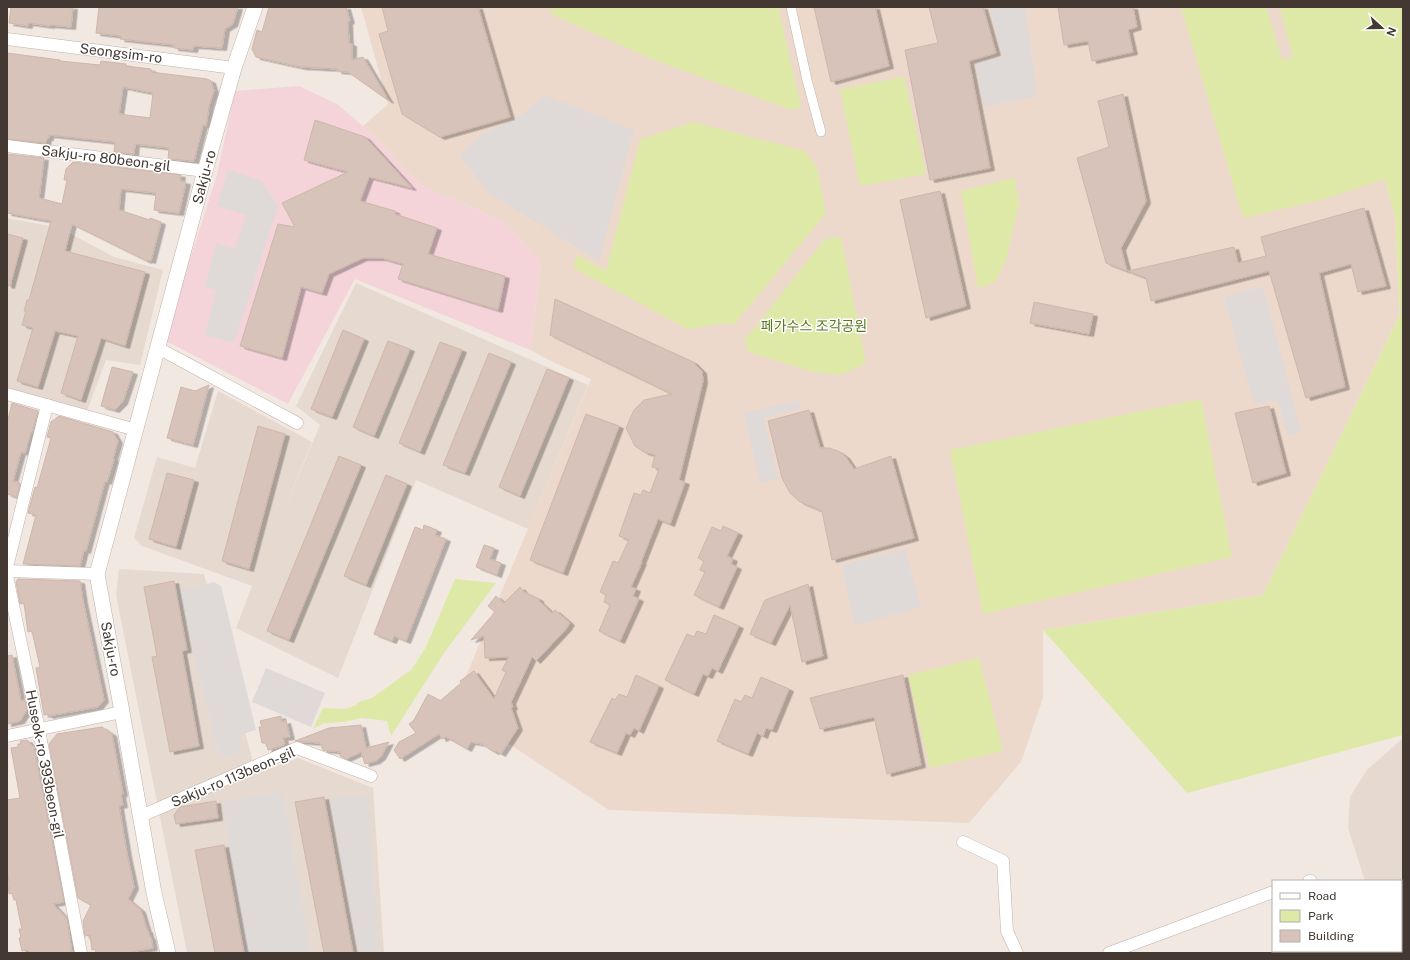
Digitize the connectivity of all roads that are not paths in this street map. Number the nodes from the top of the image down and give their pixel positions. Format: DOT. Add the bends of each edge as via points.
graph roads {
  1 [pos="255,7"];
  2 [pos="791,7"];
  3 [pos="7,39"];
  4 [pos="234,68"];
  5 [pos="821,132"];
  6 [pos="7,146"];
  7 [pos="205,171"];
  8 [pos="158,348"];
  9 [pos="7,394"];
  10 [pos="47,405"];
  11 [pos="297,423"];
  12 [pos="136,430"];
  13 [pos="7,567"];
  14 [pos="7,571"];
  15 [pos="97,574"];
  16 [pos="7,576"];
  17 [pos="122,712"];
  18 [pos="39,730"];
  19 [pos="7,736"];
  20 [pos="371,776"];
  21 [pos="141,816"];
  22 [pos="963,842"];
  23 [pos="1272,892"];
  24 [pos="81,953"];
  25 [pos="168,953"];
  26 [pos="1017,953"];
  27 [pos="1109,953"];
  1 -- 4 [label="street, Sakju-ro"];
  2 -- 5 [label="street"];
  3 -- 4 [label="street, Seongsim-ro"];
  4 -- 7 [label="street, Sakju-ro"];
  6 -- 7 [label="street, Sakju-ro 80beon-gil"];
  7 -- 8 [label="street, Sakju-ro"];
  8 -- 11 [label="street"];
  8 -- 12 [label="street, Sakju-ro"];
  9 -- 10 [label="street"];
  10 -- 12 [label="street"];
  10 -- 13 [label="street"];
  12 -- 15 [label="street, Sakju-ro"];
  14 -- 15 [label="street"];
  15 -- 17 [label="street, Sakju-ro"];
  16 -- 18 [label="street, Huseok-ro 393beon-gil"];
  17 -- 18 [label="street"];
  17 -- 21 [label="street, Sakju-ro"];
  18 -- 19 [label="street"];
  18 -- 24 [label="street, Huseok-ro 393beon-gil"];
  20 -- 21 [label="street, Sakju-ro 113beon-gil" via="297,748"];
  21 -- 25 [label="street, Sakju-ro" via="154,893"];
  22 -- 26 [label="street" via="1003,861 1007,931"];
  23 -- 27 [label="street"];
}
